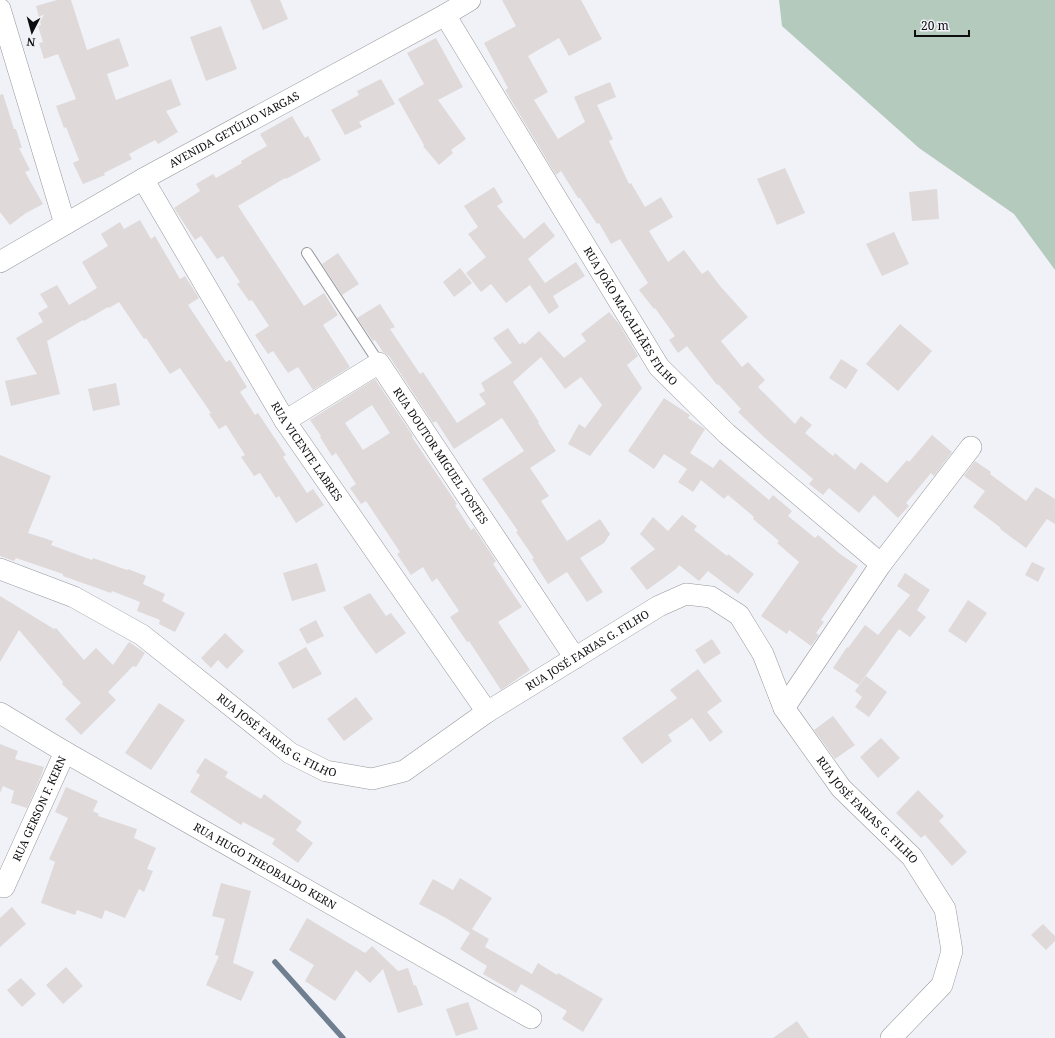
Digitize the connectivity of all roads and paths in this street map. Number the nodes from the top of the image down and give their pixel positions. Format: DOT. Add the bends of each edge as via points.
graph roads {
  1 [pos="470,0"];
  2 [pos="0,9"];
  3 [pos="445,15"];
  4 [pos="143,179"];
  5 [pos="66,224"];
  6 [pos="307,252"];
  7 [pos="0,262"];
  8 [pos="379,363"];
  9 [pos="285,421"];
  10 [pos="971,447"];
  11 [pos="881,564"];
  12 [pos="0,568"];
  13 [pos="575,658"];
  14 [pos="784,708"];
  15 [pos="487,712"];
  16 [pos="0,713"];
  17 [pos="65,752"];
  18 [pos="4,888"];
  19 [pos="531,1018"];
  20 [pos="891,1038"];
  1 -- 3 [label="street, AVENIDA GETÚLIO VARGAS"];
  2 -- 5 [label="street"];
  3 -- 4 [label="street, AVENIDA GETÚLIO VARGAS"];
  3 -- 11 [label="street, RUA JOÃO MAGALHÃES FILHO" via="659,367 727,434"];
  4 -- 5 [label="street, AVENIDA GETÚLIO VARGAS"];
  4 -- 9 [label="street, RUA VICENTE LABRES"];
  5 -- 7 [label="street, AVENIDA GETÚLIO VARGAS"];
  6 -- 8 [label="lane, RUA DOUTOR MIGUEL TOSTES"];
  8 -- 9 [label="street"];
  8 -- 13 [label="street, RUA DOUTOR MIGUEL TOSTES"];
  9 -- 15 [label="street, RUA VICENTE LABRES"];
  10 -- 11 [label="street"];
  11 -- 14 [label="street"];
  12 -- 15 [label="street, RUA JOSÉ FARIAS G. FILHO" via="74,597 142,635 290,753 326,771 372,779 404,771"];
  13 -- 14 [label="street, RUA JOSÉ FARIAS G. FILHO" via="659,606 686,594 711,597 739,615 763,654"];
  13 -- 15 [label="street, RUA JOSÉ FARIAS G. FILHO"];
  14 -- 20 [label="street, RUA JOSÉ FARIAS G. FILHO" via="841,788 912,857 945,909 952,951 942,985"];
  16 -- 17 [label="street, RUA HUGO THEOBALDO KERN"];
  17 -- 18 [label="street, RUA GERSON F. KERN"];
  17 -- 19 [label="street, RUA HUGO THEOBALDO KERN"];
}
